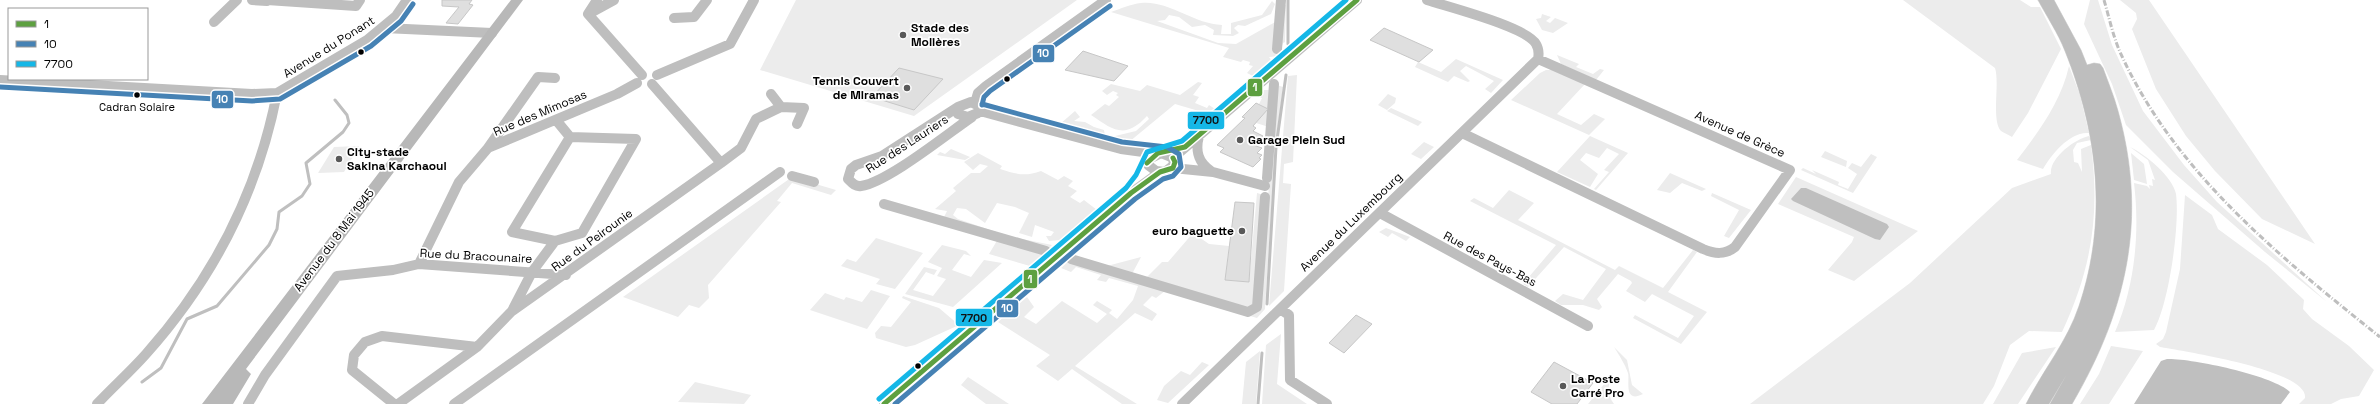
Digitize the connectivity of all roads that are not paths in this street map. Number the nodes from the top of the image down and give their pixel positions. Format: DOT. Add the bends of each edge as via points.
graph roads {
  1 [pos="237,0"];
  2 [pos="252,0"];
  3 [pos="267,0"];
  4 [pos="360,0"];
  5 [pos="407,0"];
  6 [pos="517,0"];
  7 [pos="527,0"];
  8 [pos="597,0"];
  9 [pos="614,0"];
  10 [pos="707,0"];
  11 [pos="754,0"];
  12 [pos="1106,0"];
  13 [pos="1357,0"];
  14 [pos="1427,0"];
  15 [pos="2046,0"];
  16 [pos="2058,0"];
  17 [pos="588,14"];
  18 [pos="674,18"];
  19 [pos="214,22"];
  20 [pos="384,28"];
  21 [pos="492,33"];
  22 [pos="1538,59"];
  23 [pos="555,78"];
  24 [pos="640,79"];
  25 [pos="0,80"];
  26 [pos="655,80"];
  27 [pos="277,93"];
  28 [pos="771,94"];
  29 [pos="781,107"];
  30 [pos="958,107"];
  31 [pos="975,110"];
  32 [pos="556,120"];
  33 [pos="797,124"];
  34 [pos="1462,132"];
  35 [pos="1200,135"];
  36 [pos="570,137"];
  37 [pos="1185,147"];
  38 [pos="488,148"];
  39 [pos="1121,149"];
  40 [pos="2112,152"];
  41 [pos="1160,154"];
  42 [pos="1173,162"];
  43 [pos="721,163"];
  44 [pos="1147,165"];
  45 [pos="1160,172"];
  46 [pos="1213,172"];
  47 [pos="1265,186"];
  48 [pos="1132,193"];
  49 [pos="1380,213"];
  50 [pos="555,241"];
  51 [pos="419,264"];
  52 [pos="532,272"];
  53 [pos="566,274"];
  54 [pos="1280,309"];
  55 [pos="511,312"];
  56 [pos="1588,326"];
  57 [pos="477,347"];
  58 [pos="97,404"];
  59 [pos="210,404"];
  60 [pos="224,404"];
  61 [pos="248,404"];
  62 [pos="394,404"];
  63 [pos="398,404"];
  64 [pos="884,404"];
  65 [pos="1182,404"];
  66 [pos="1327,404"];
  67 [pos="2037,404"];
  68 [pos="2061,404"];
  1 -- 19 [label="street"];
  2 -- 3 [label="street"];
  3 -- 4 [label="street" via="356,6"];
  5 -- 20 [label="street, Avenue du Ponant"];
  6 -- 21 [label="main road, Avenue du 8 Mai 1945"];
  7 -- 60 [label="main road, Avenue du 8 Mai 1945" via="249,365"];
  8 -- 17 [label="street"];
  9 -- 17 [label="street"];
  10 -- 18 [label="street" via="694,17"];
  11 -- 26 [label="street" via="730,44"];
  12 -- 31 [label="street, Rue des Lauriers" via="978,92"];
  13 -- 35 [label="street"];
  14 -- 22 [label="street" via="1521,31 1536,43"];
  15 -- 40 [label="highway" via="2071,44 2086,80 2099,124"];
  16 -- 40 [label="highway" via="2084,44 2100,82 2115,126"];
  17 -- 24 [label="street"];
  20 -- 21 [label="street"];
  20 -- 27 [label="street, Avenue du Ponant"];
  21 -- 59 [label="main road, Avenue du 8 Mai 1945"];
  22 -- 34 [label="street, Avenue du Luxembourg"];
  22 -- 34 [label="street, Avenue de Grèce" via="1790,170 1735,247 1727,252 1717,253 1699,247"];
  23 -- 38 [label="street" via="538,77"];
  24 -- 26 [label="street" via="649,73"];
  24 -- 32 [label="street, Rue des Mimosas" via="617,94"];
  25 -- 27 [label="street" via="244,94"];
  26 -- 43 [label="street"];
  27 -- 58 [label="street" via="259,166 240,213 216,257 190,297 146,353"];
  28 -- 29 [label="street"];
  29 -- 33 [label="street" via="804,108"];
  29 -- 43 [label="street, Rue du Peirounie" via="756,119 741,148"];
  30 -- 31 [label="street, Rue des Lauriers" via="964,103"];
  30 -- 31 [label="street, Rue des Lauriers" via="957,112 961,116"];
  30 -- 31 [label="street, Rue des Lauriers" via="882,156 856,165 851,169 848,179 854,185 860,186 880,180"];
  31 -- 39 [label="street"];
  32 -- 36 [label="street"];
  32 -- 38 [label="street, Rue des Mimosas"];
  34 -- 49 [label="street, Avenue du Luxembourg"];
  35 -- 37 [label="street"];
  35 -- 46 [label="street" via="1196,146 1197,156 1204,166"];
  36 -- 50 [label="street" via="512,232"];
  36 -- 50 [label="street" via="636,139 582,233"];
  37 -- 41 [label="street"];
  37 -- 42 [label="street"];
  38 -- 51 [label="street, Rue des Mimosas" via="459,182"];
  39 -- 41 [label="street"];
  39 -- 44 [label="street"];
  40 -- 67 [label="highway" via="2106,230 2100,268 2072,346 2052,384"];
  40 -- 68 [label="highway" via="2123,207 2117,274 2106,315"];
  41 -- 42 [label="street"];
  41 -- 44 [label="street" via="1151,156"];
  42 -- 45 [label="street"];
  42 -- 46 [label="street"];
  43 -- 53 [label="street, Rue du Peirounie"];
  44 -- 45 [label="street" via="1152,170"];
  44 -- 48 [label="street"];
  45 -- 48 [label="street"];
  46 -- 47 [label="street"];
  48 -- 64 [label="street"];
  49 -- 54 [label="street, Avenue du Luxembourg"];
  49 -- 56 [label="street, Rue des Pays-Bas"];
  50 -- 52 [label="street"];
  51 -- 52 [label="street, Rue du Bracounaire"];
  51 -- 61 [label="street, Rue du Bracounaire" via="393,270 337,276 265,375"];
  52 -- 53 [label="street, Rue du Bracounaire"];
  52 -- 55 [label="street"];
  53 -- 55 [label="street, Rue du Peirounie"];
  54 -- 65 [label="street, Avenue du Luxembourg"];
  54 -- 66 [label="street" via="1289,316 1290,380"];
  55 -- 57 [label="street, Rue du Peirounie"];
  57 -- 62 [label="street" via="382,336 365,342 354,355 352,370"];
  57 -- 63 [label="street, Rue du Peirounie"];
}
